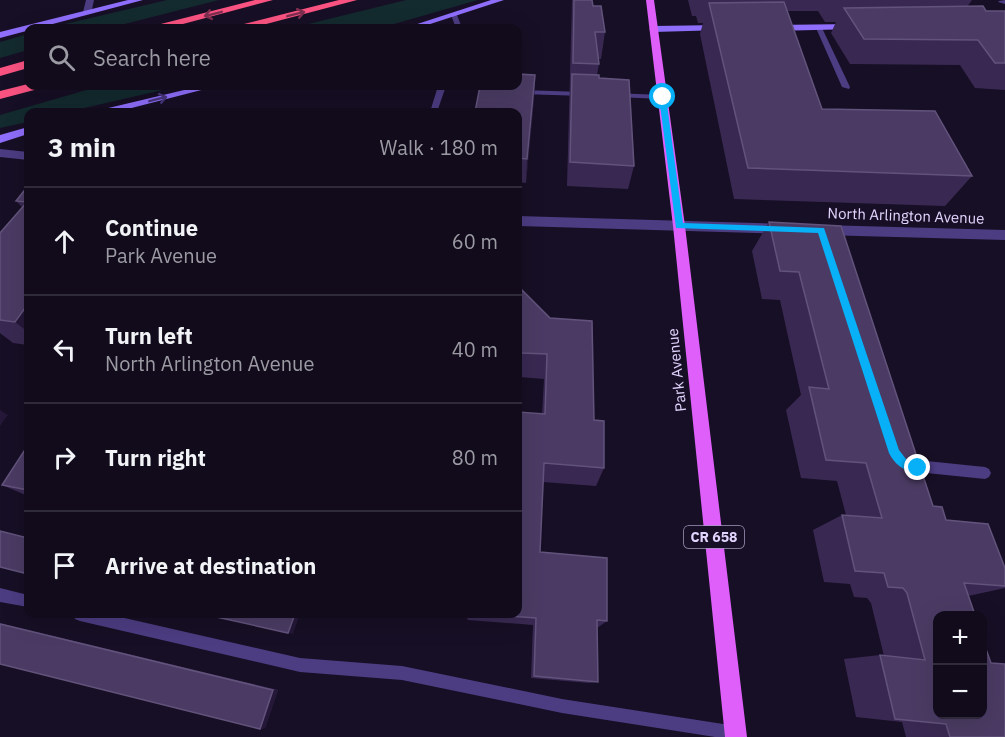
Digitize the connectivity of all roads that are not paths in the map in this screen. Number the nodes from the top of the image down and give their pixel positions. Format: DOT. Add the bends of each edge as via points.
graph roads {
  1 [pos="90,0"];
  2 [pos="139,0"];
  3 [pos="268,0"];
  4 [pos="352,0"];
  5 [pos="500,0"];
  6 [pos="650,0"];
  7 [pos="88,12"];
  8 [pos="454,15"];
  9 [pos="42,24"];
  10 [pos="173,24"];
  11 [pos="256,24"];
  12 [pos="424,24"];
  13 [pos="457,24"];
  14 [pos="866,27"];
  15 [pos="737,28"];
  16 [pos="760,28"];
  17 [pos="819,28"];
  18 [pos="24,29"];
  19 [pos="654,29"];
  20 [pos="0,35"];
  21 [pos="24,65"];
  22 [pos="0,72"];
  23 [pos="846,87"];
  24 [pos="24,89"];
  25 [pos="195,90"];
  26 [pos="441,90"];
  27 [pos="520,92"];
  28 [pos="591,94"];
  29 [pos="0,95"];
  30 [pos="603,95"];
  31 [pos="663,97"];
  32 [pos="121,108"];
  33 [pos="434,108"];
  34 [pos="24,132"];
  35 [pos="0,139"];
  36 [pos="0,153"];
  37 [pos="24,156"];
  38 [pos="522,220"];
  39 [pos="679,226"];
  40 [pos="1005,235"];
  41 [pos="899,458"];
  42 [pos="985,473"];
  43 [pos="0,595"];
  44 [pos="24,601"];
  45 [pos="98,618"];
  46 [pos="736,735"];
  1 -- 7 [label="street"];
  2 -- 7 [label="main road"];
  3 -- 10 [label="highway, one-way"];
  11 -- 4 [label="highway, one-way"];
  5 -- 8 [label="main road"];
  6 -- 19 [label="main road, Park Avenue / CR 658"];
  7 -- 9 [label="main road"];
  8 -- 12 [label="main road"];
  8 -- 13 [label="lane"];
  14 -- 17 [label="main road"];
  15 -- 19 [label="main road"];
  16 -- 17 [label="main road"];
  17 -- 23 [label="lane"];
  18 -- 20 [label="main road"];
  19 -- 31 [label="main road, Park Avenue / CR 658"];
  21 -- 22 [label="highway"];
  24 -- 29 [label="highway"];
  32 -- 25 [label="main road, one-way"];
  26 -- 33 [label="lane"];
  27 -- 28 [label="lane"];
  30 -- 31 [label="lane"];
  31 -- 39 [label="main road, Park Avenue / CR 658"];
  34 -- 35 [label="main road"];
  36 -- 37 [label="street"];
  38 -- 39 [label="street, North Arlington Avenue"];
  39 -- 40 [label="street, North Arlington Avenue" via="814,233"];
  39 -- 46 [label="main road, Park Avenue / CR 658"];
  41 -- 42 [label="lane" via="903,464 918,468"];
  43 -- 44 [label="lane"];
  45 -- 46 [label="lane" via="300,664 402,673 562,706"];
}
